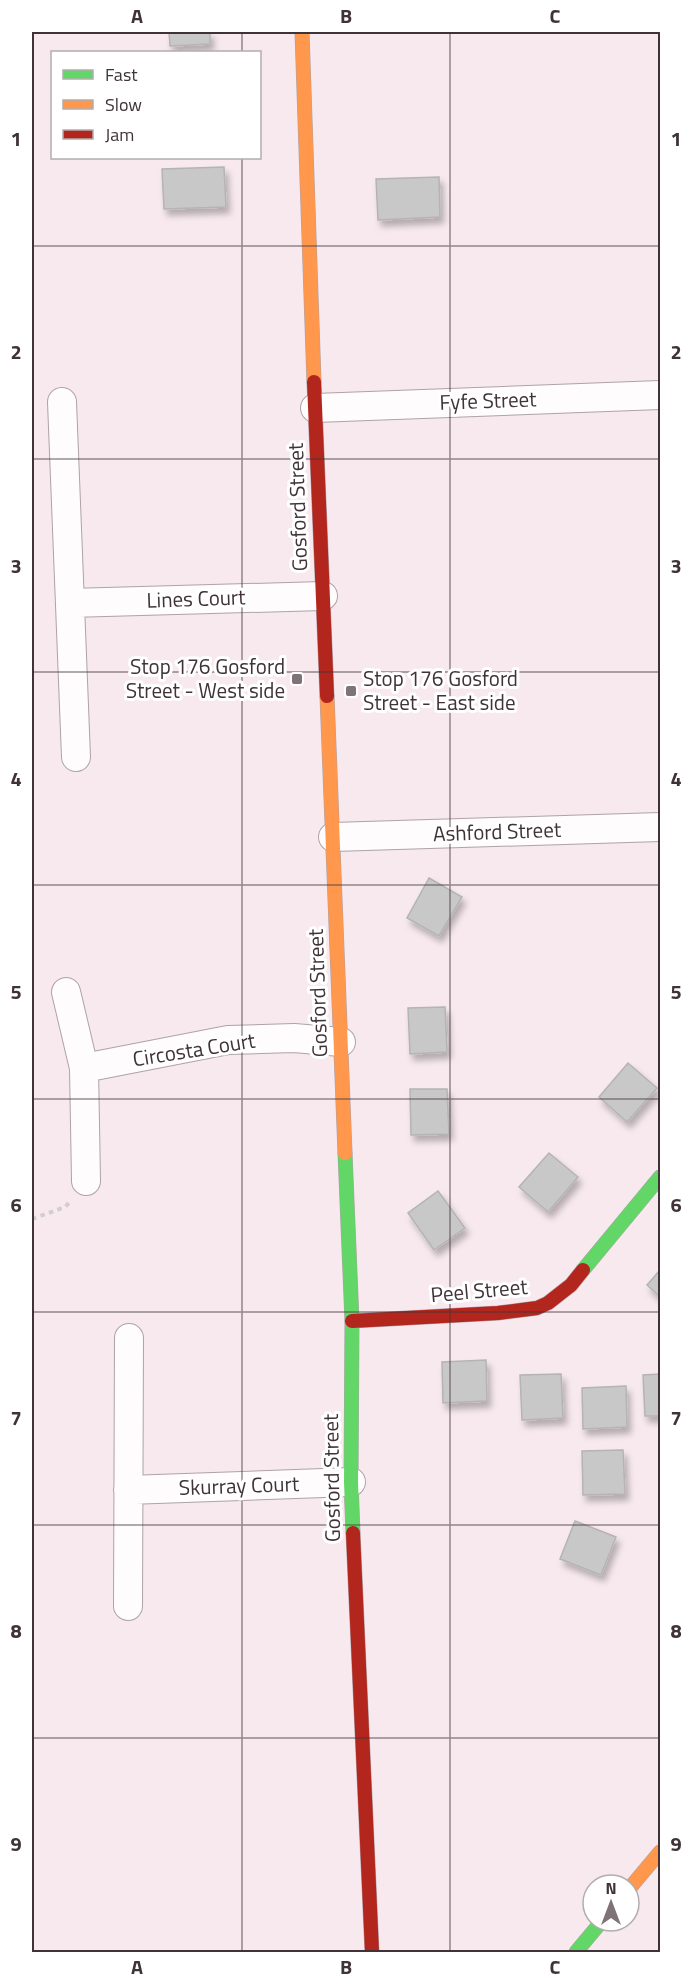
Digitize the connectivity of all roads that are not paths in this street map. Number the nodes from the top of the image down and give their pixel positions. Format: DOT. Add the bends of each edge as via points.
graph roads {
  1 [pos="302,32"];
  2 [pos="660,395"];
  3 [pos="62,402"];
  4 [pos="315,408"];
  5 [pos="323,596"];
  6 [pos="70,603"];
  7 [pos="76,757"];
  8 [pos="660,827"];
  9 [pos="333,837"];
  10 [pos="66,992"];
  11 [pos="341,1042"];
  12 [pos="84,1068"];
  13 [pos="660,1177"];
  14 [pos="86,1181"];
  15 [pos="352,1321"];
  16 [pos="129,1338"];
  17 [pos="351,1482"];
  18 [pos="128,1490"];
  19 [pos="128,1606"];
  20 [pos="660,1852"];
  21 [pos="641,1875"];
  22 [pos="592,1933"];
  23 [pos="372,1953"];
  24 [pos="576,1953"];
  1 -- 4 [label="street, Gosford Street"];
  2 -- 4 [label="street, Fyfe Street"];
  3 -- 6 [label="street"];
  4 -- 5 [label="street, Gosford Street"];
  5 -- 6 [label="street, Lines Court"];
  5 -- 9 [label="street, Gosford Street"];
  6 -- 7 [label="street"];
  8 -- 9 [label="street, Ashford Street"];
  9 -- 11 [label="street, Gosford Street"];
  10 -- 12 [label="street"];
  11 -- 12 [label="street, Circosta Court" via="294,1038 228,1040"];
  11 -- 15 [label="street, Gosford Street"];
  12 -- 14 [label="street"];
  13 -- 15 [label="street, Peel Street" via="571,1285 537,1308"];
  15 -- 17 [label="street, Gosford Street"];
  16 -- 18 [label="street"];
  17 -- 18 [label="street, Skurray Court"];
  17 -- 23 [label="street, Gosford Street"];
  18 -- 19 [label="street"];
  20 -- 21 [label="street"];
  22 -- 24 [label="street"];
}
